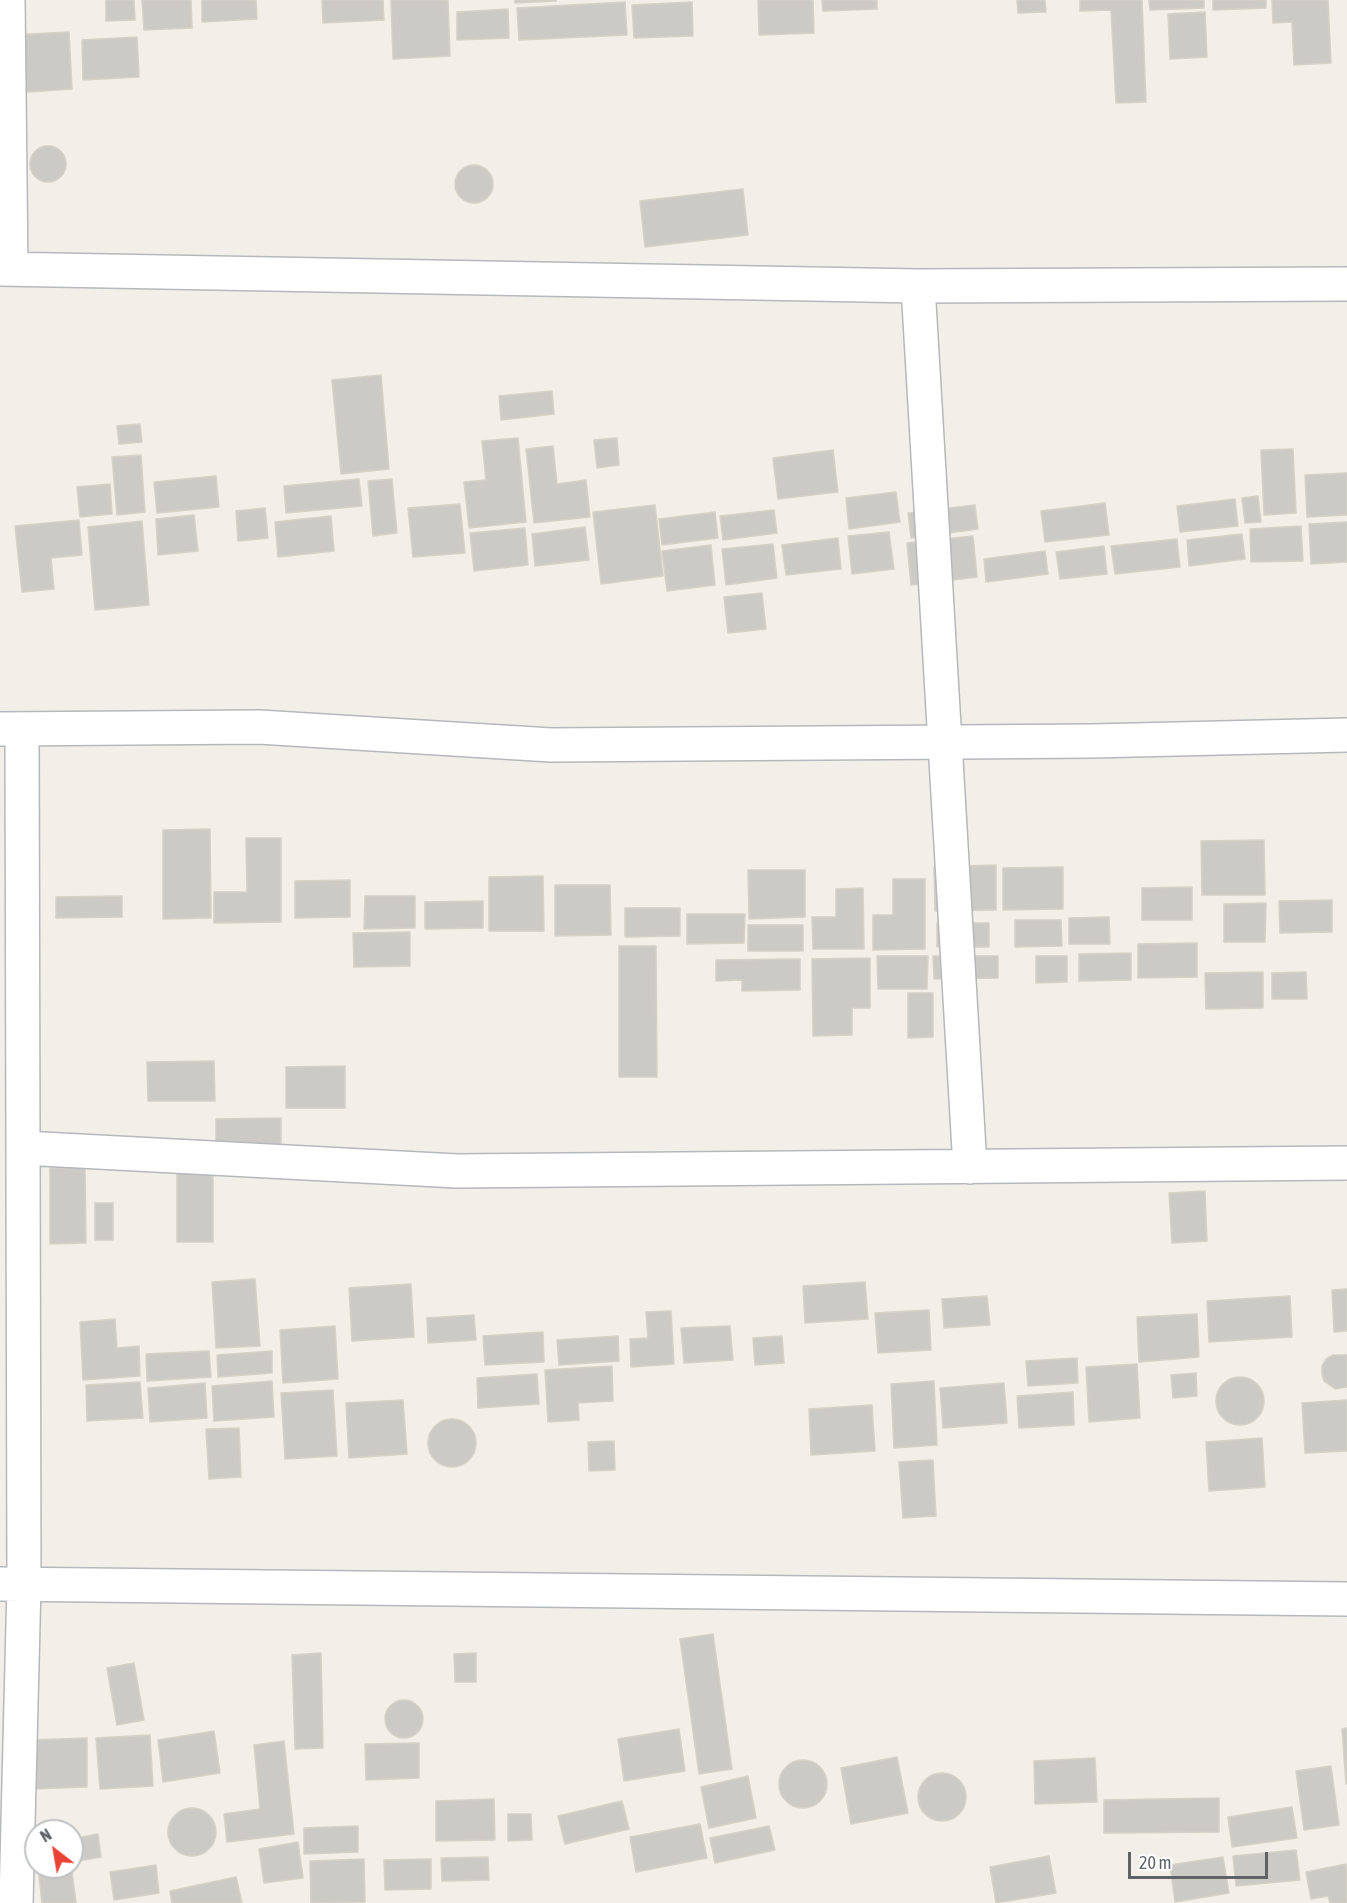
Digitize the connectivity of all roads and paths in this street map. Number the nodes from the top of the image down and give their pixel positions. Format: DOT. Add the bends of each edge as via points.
graph roads {
  1 [pos="8,0"];
  2 [pos="5,269"];
  3 [pos="1347,284"];
  4 [pos="918,286"];
  5 [pos="11,729"];
  6 [pos="1347,735"];
  7 [pos="945,742"];
  8 [pos="23,1148"];
  9 [pos="1347,1163"];
  10 [pos="970,1167"];
  11 [pos="12,1584"];
  12 [pos="1347,1599"];
  13 [pos="16,1903"];
  1 -- 2 [label="street"];
  2 -- 4 [label="street"];
  3 -- 4 [label="street"];
  4 -- 7 [label="street"];
  5 -- 7 [label="street" via="260,727 551,745"];
  5 -- 8 [label="street"];
  6 -- 7 [label="street"];
  7 -- 10 [label="street"];
  8 -- 10 [label="street" via="457,1171"];
  8 -- 11 [label="street"];
  9 -- 10 [label="street"];
  11 -- 12 [label="street"];
  11 -- 13 [label="street"];
}
